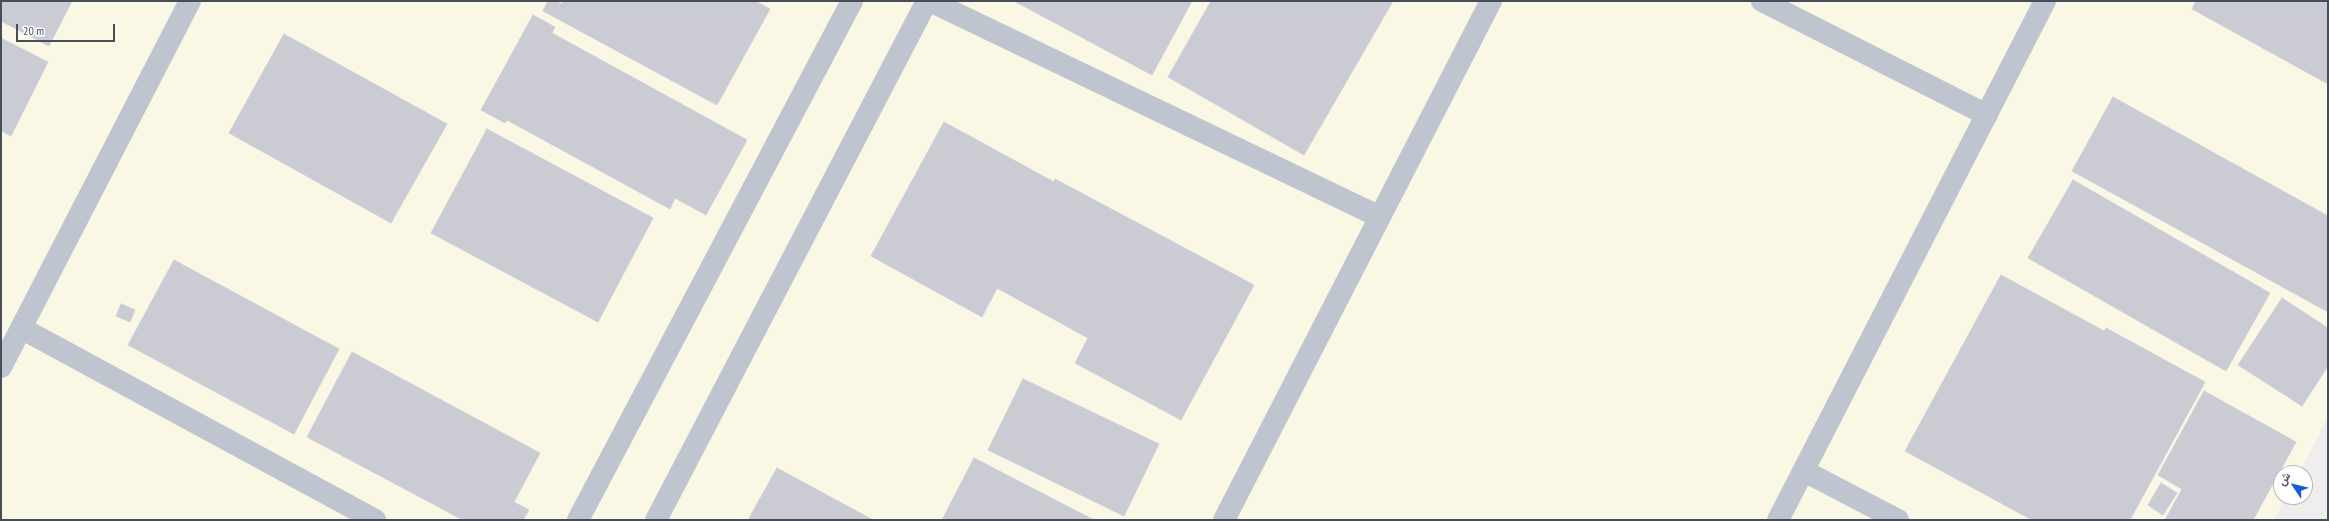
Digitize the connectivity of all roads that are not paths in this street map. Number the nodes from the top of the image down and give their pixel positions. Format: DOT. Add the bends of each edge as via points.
graph roads {
  1 [pos="190,1"];
  2 [pos="852,1"];
  3 [pos="928,1"];
  4 [pos="1491,1"];
  5 [pos="1762,1"];
  6 [pos="2045,1"];
  7 [pos="1986,115"];
  8 [pos="1380,217"];
  9 [pos="21,328"];
  10 [pos="1,367"];
  11 [pos="1804,471"];
  12 [pos="375,520"];
  13 [pos="578,520"];
  14 [pos="656,520"];
  15 [pos="1224,520"];
  16 [pos="1778,520"];
  17 [pos="1898,520"];
  1 -- 9 [label="street"];
  2 -- 13 [label="street"];
  3 -- 8 [label="street"];
  3 -- 14 [label="street"];
  4 -- 8 [label="street"];
  5 -- 7 [label="street"];
  6 -- 7 [label="street"];
  7 -- 11 [label="street"];
  8 -- 15 [label="street"];
  9 -- 10 [label="street"];
  9 -- 12 [label="street"];
  11 -- 16 [label="street"];
  11 -- 17 [label="street"];
}
